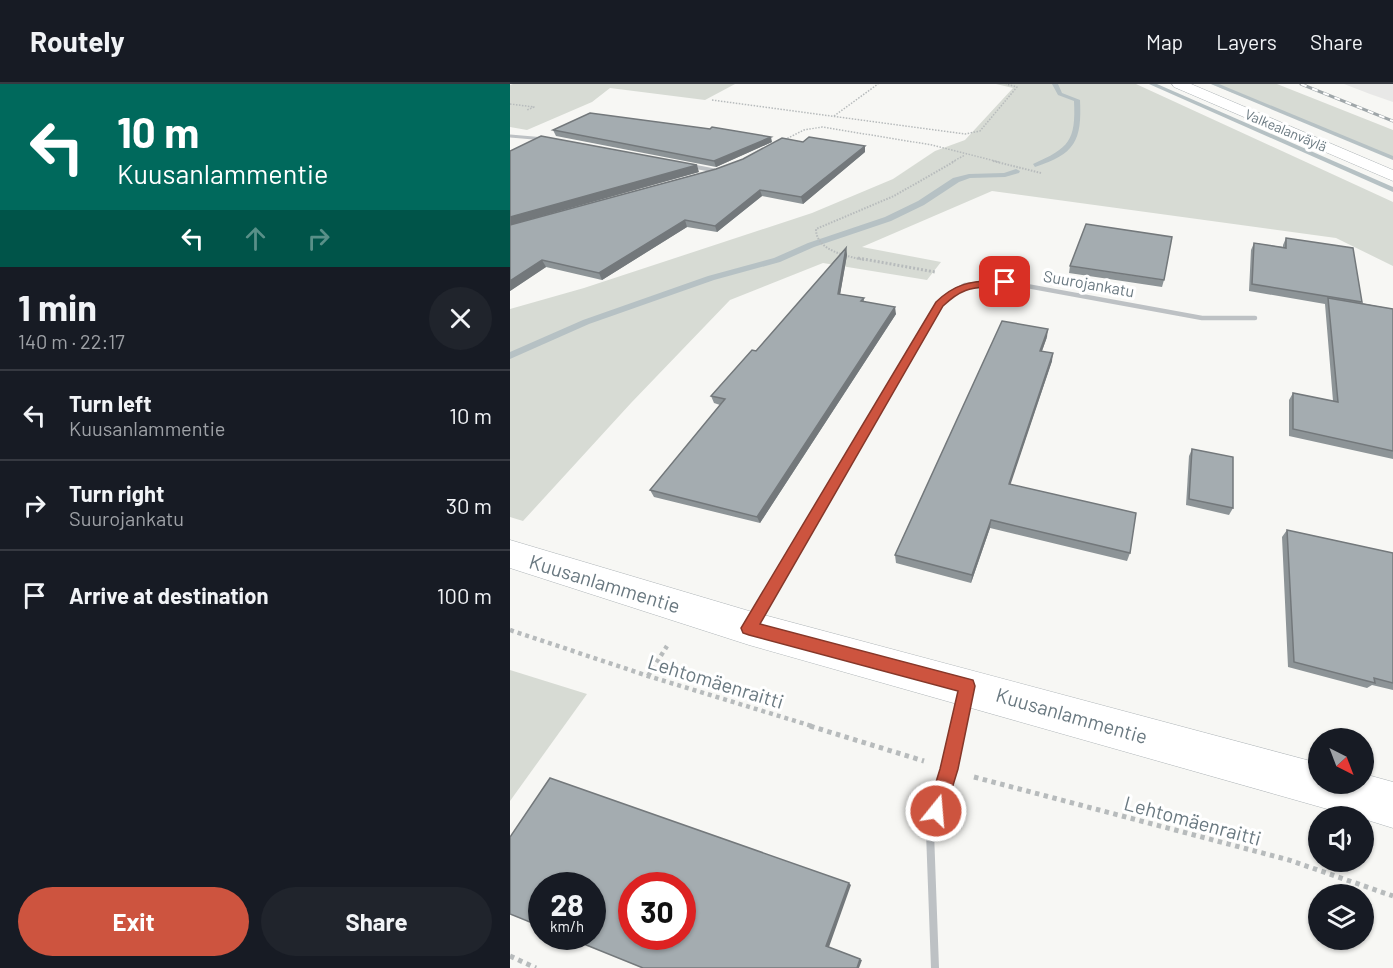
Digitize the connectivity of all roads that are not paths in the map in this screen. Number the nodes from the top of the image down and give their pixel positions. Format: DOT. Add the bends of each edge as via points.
graph roads {
  1 [pos="1179,84"];
  2 [pos="510,136"];
  3 [pos="550,140"];
  4 [pos="780,143"];
  5 [pos="684,164"];
  6 [pos="717,171"];
  7 [pos="705,174"];
  8 [pos="1393,176"];
  9 [pos="1255,318"];
  10 [pos="510,554"];
  11 [pos="749,628"];
  12 [pos="967,686"];
  13 [pos="1393,805"];
  14 [pos="935,968"];
  1 -- 8 [label="street, Valkealanväylä"];
  2 -- 3 [label="street"];
  4 -- 6 [label="street"];
  5 -- 6 [label="street"];
  6 -- 7 [label="street"];
  9 -- 11 [label="street, Suurojankatu" via="1202,318 1005,282 965,285 951,293 939,304"];
  10 -- 11 [label="street, Kuusanlammentie"];
  11 -- 12 [label="street, Kuusanlammentie"];
  12 -- 13 [label="street, Kuusanlammentie"];
  12 -- 14 [label="street" via="930,832"];
}
